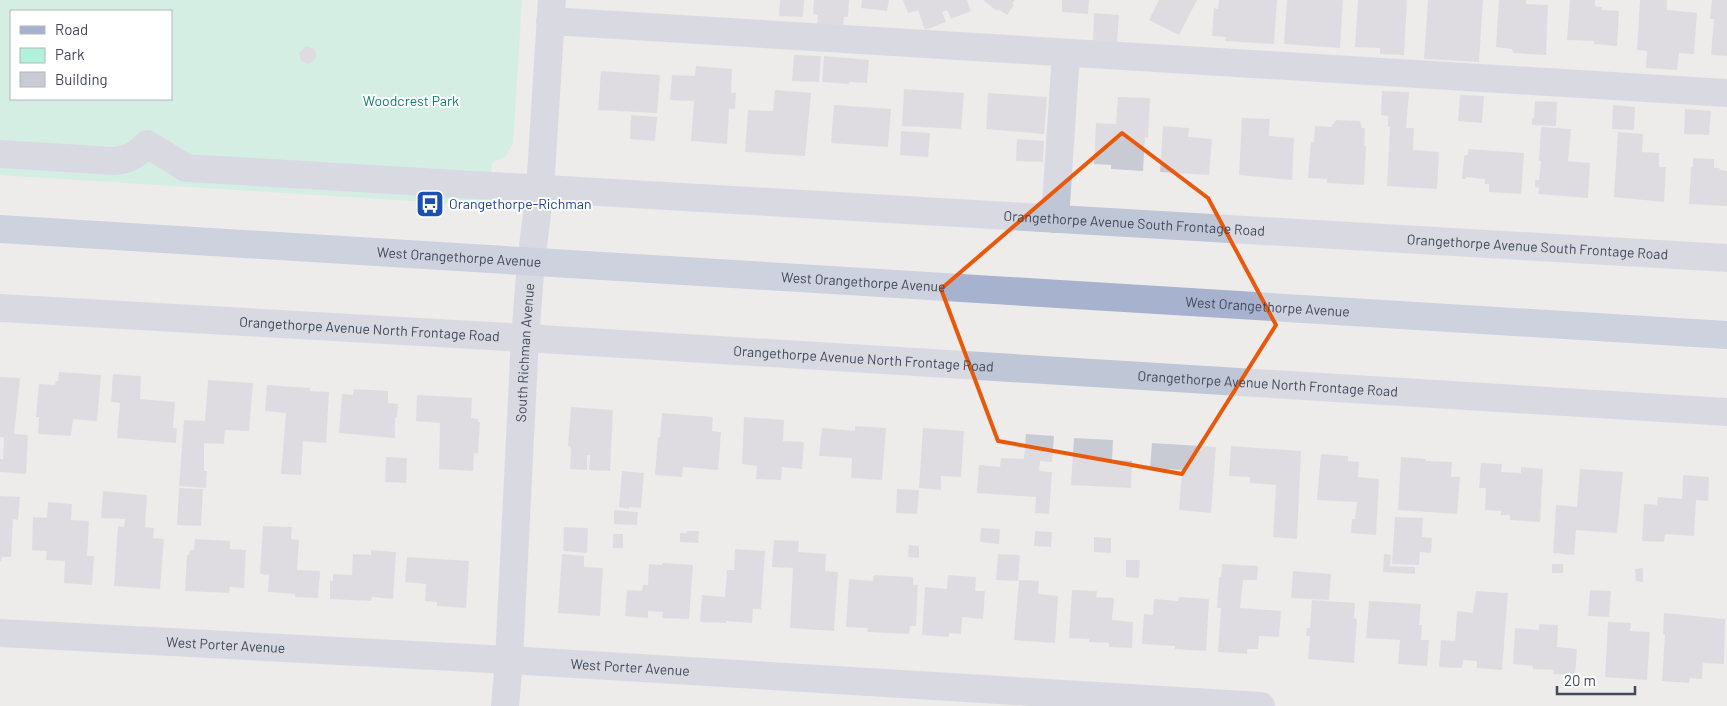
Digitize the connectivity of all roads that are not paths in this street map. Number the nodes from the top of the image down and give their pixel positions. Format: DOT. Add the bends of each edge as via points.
graph roads {
  1 [pos="551,11"];
  2 [pos="1066,53"];
  3 [pos="1727,93"];
  4 [pos="0,154"];
  5 [pos="540,190"];
  6 [pos="1055,219"];
  7 [pos="0,230"];
  8 [pos="1727,258"];
  9 [pos="531,262"];
  10 [pos="0,308"];
  11 [pos="1727,335"];
  12 [pos="525,338"];
  13 [pos="1727,412"];
  14 [pos="0,633"];
  15 [pos="509,660"];
  16 [pos="505,706"];
  17 [pos="1261,706"];
  1 -- 2 [label="street"];
  1 -- 5 [label="street, South Richman Avenue"];
  2 -- 3 [label="street"];
  2 -- 6 [label="street"];
  4 -- 5 [label="street, Orangethorpe Avenue South Frontage Road" via="114,161 134,156 147,144 186,168"];
  5 -- 6 [label="street, Orangethorpe Avenue South Frontage Road"];
  5 -- 9 [label="street, South Richman Avenue"];
  6 -- 8 [label="street, Orangethorpe Avenue South Frontage Road"];
  7 -- 9 [label="main road, West Orangethorpe Avenue"];
  9 -- 11 [label="main road, West Orangethorpe Avenue"];
  9 -- 12 [label="street, South Richman Avenue"];
  10 -- 12 [label="street, Orangethorpe Avenue North Frontage Road"];
  12 -- 13 [label="street, Orangethorpe Avenue North Frontage Road"];
  12 -- 15 [label="street, South Richman Avenue"];
  14 -- 15 [label="street, West Porter Avenue"];
  15 -- 16 [label="street, South Richman Avenue"];
  15 -- 17 [label="street, West Porter Avenue"];
}
